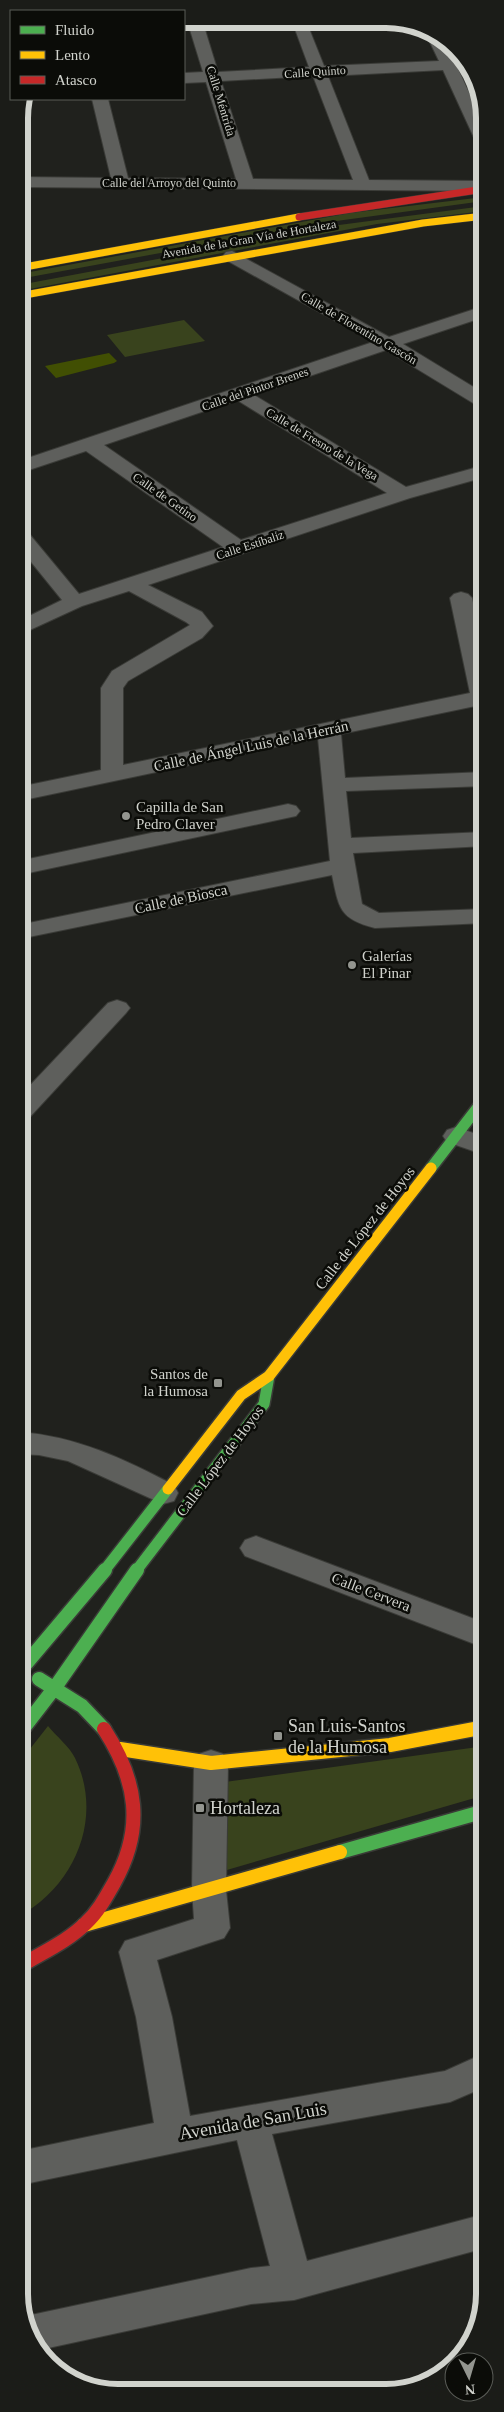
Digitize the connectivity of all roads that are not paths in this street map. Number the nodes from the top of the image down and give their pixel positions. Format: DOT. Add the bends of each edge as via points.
graph roads {
  1 [pos="197,28"];
  2 [pos="302,28"];
  3 [pos="438,44"];
  4 [pos="446,65"];
  5 [pos="320,71"];
  6 [pos="214,77"];
  7 [pos="185,78"];
  8 [pos="472,89"];
  9 [pos="461,92"];
  10 [pos="100,100"];
  11 [pos="477,127"];
  12 [pos="28,182"];
  13 [pos="121,183"];
  14 [pos="246,183"];
  15 [pos="319,184"];
  16 [pos="363,185"];
  17 [pos="477,188"];
  18 [pos="477,189"];
  19 [pos="354,207"];
  20 [pos="477,217"];
  21 [pos="232,256"];
  22 [pos="28,266"];
  23 [pos="28,294"];
  24 [pos="477,313"];
  25 [pos="389,344"];
  26 [pos="240,394"];
  27 [pos="477,398"];
  28 [pos="90,445"];
  29 [pos="28,464"];
  30 [pos="477,473"];
  31 [pos="404,494"];
  32 [pos="28,545"];
  33 [pos="240,549"];
  34 [pos="131,584"];
  35 [pos="461,598"];
  36 [pos="75,602"];
  37 [pos="28,625"];
  38 [pos="477,669"];
  39 [pos="477,698"];
  40 [pos="329,730"];
  41 [pos="112,775"];
  42 [pos="477,778"];
  43 [pos="334,785"];
  44 [pos="28,792"];
  45 [pos="288,811"];
  46 [pos="477,840"];
  47 [pos="342,856"];
  48 [pos="28,866"];
  49 [pos="477,916"];
  50 [pos="28,930"];
  51 [pos="118,1008"];
  52 [pos="28,1103"];
  53 [pos="477,1109"];
  54 [pos="456,1136"];
  55 [pos="477,1143"];
  56 [pos="269,1376"];
  57 [pos="28,1443"];
  58 [pos="163,1493"];
  59 [pos="256,1548"];
  60 [pos="476,1633"];
  61 [pos="28,1662"];
  62 [pos="28,1674"];
  63 [pos="56,1686"];
  64 [pos="28,1722"];
  65 [pos="476,1729"];
  66 [pos="120,1749"];
  67 [pos="211,1763"];
  68 [pos="476,1813"];
  69 [pos="208,1890"];
  70 [pos="84,1925"];
  71 [pos="28,1962"];
  72 [pos="476,2073"];
  73 [pos="250,2121"];
  74 [pos="175,2135"];
  75 [pos="28,2166"];
  76 [pos="476,2233"];
  77 [pos="294,2282"];
  78 [pos="36,2332"];
  1 -- 6 [label="street, Calle Méntrida"];
  2 -- 5 [label="street"];
  3 -- 4 [label="street"];
  4 -- 5 [label="street, Calle Quinto"];
  4 -- 9 [label="street"];
  5 -- 6 [label="street, Calle Quinto"];
  5 -- 16 [label="street"];
  6 -- 7 [label="street, Calle Quinto"];
  6 -- 14 [label="street, Calle Méntrida"];
  8 -- 9 [label="street"];
  9 -- 11 [label="street"];
  10 -- 13 [label="street"];
  12 -- 13 [label="street, Calle del Arroyo del Quinto"];
  13 -- 14 [label="street, Calle del Arroyo del Quinto"];
  14 -- 15 [label="street, Calle del Arroyo del Quinto"];
  15 -- 16 [label="street, Calle del Arroyo del Quinto"];
  15 -- 19 [label="street, Calle del Arroyo del Quinto" via="353,195"];
  16 -- 17 [label="street, Calle del Arroyo del Quinto"];
  18 -- 19 [label="street, Avenida de la Gran Vía de Hortaleza"];
  19 -- 22 [label="street, Avenida de la Gran Vía de Hortaleza"];
  20 -- 21 [label="street, Avenida de la Gran Vía de Hortaleza"];
  21 -- 23 [label="street, Avenida de la Gran Vía de Hortaleza"];
  21 -- 25 [label="street, Calle de Florentino Gascón"];
  24 -- 25 [label="street, Calle del Pintor Brenes"];
  25 -- 26 [label="street, Calle del Pintor Brenes"];
  25 -- 27 [label="street, Calle de Florentino Gascón"];
  26 -- 28 [label="street, Calle del Pintor Brenes"];
  26 -- 31 [label="street, Calle de Fresno de la Vega"];
  28 -- 29 [label="street, Calle del Pintor Brenes"];
  28 -- 33 [label="street, Calle de Getino"];
  30 -- 31 [label="street, Calle Estíbaliz"];
  31 -- 33 [label="street, Calle Estíbaliz"];
  32 -- 36 [label="street"];
  33 -- 34 [label="street, Calle Estíbaliz"];
  34 -- 36 [label="street, Calle Estíbaliz"];
  34 -- 41 [label="street" via="194,617 202,626 120,676 112,688"];
  35 -- 38 [label="street, Calle de Ángel Luis de la Herrán"];
  36 -- 37 [label="street, Calle Estíbaliz"];
  39 -- 40 [label="street, Calle de Ángel Luis de la Herrán"];
  40 -- 41 [label="street, Calle de Ángel Luis de la Herrán"];
  40 -- 43 [label="street"];
  41 -- 44 [label="street, Calle de Ángel Luis de la Herrán"];
  42 -- 43 [label="street"];
  43 -- 47 [label="street"];
  45 -- 48 [label="street"];
  46 -- 47 [label="street, Calle de Biosca"];
  47 -- 49 [label="street" via="351,908 376,921"];
  47 -- 50 [label="street, Calle de Biosca"];
  51 -- 52 [label="street"];
  53 -- 54 [label="street, Calle de López de Hoyos"];
  54 -- 55 [label="street"];
  54 -- 56 [label="street, Calle de López de Hoyos"];
  56 -- 58 [label="street, Calle López de Hoyos" via="241,1395"];
  56 -- 63 [label="street, Calle López de Hoyos" via="264,1404 115,1599"];
  57 -- 58 [label="street" via="40,1443 96,1458"];
  58 -- 61 [label="street, Calle López de Hoyos" via="90,1589"];
  59 -- 60 [label="street, Calle Cervera"];
  62 -- 63 [label="street"];
  63 -- 64 [label="street, Calle López de Hoyos"];
  63 -- 66 [label="street" via="93,1714"];
  65 -- 67 [label="street" via="390,1745"];
  66 -- 67 [label="street"];
  66 -- 70 [label="street" via="133,1783 136,1811 132,1839 124,1868 111,1892"];
  67 -- 69 [label="street"];
  68 -- 69 [label="street"];
  69 -- 70 [label="street"];
  69 -- 74 [label="street" via="212,1928 137,1952 154,2017"];
  70 -- 71 [label="street"];
  72 -- 73 [label="street, Avenida de San Luis" via="450,2086"];
  73 -- 74 [label="street, Avenida de San Luis"];
  73 -- 77 [label="street"];
  74 -- 75 [label="street, Avenida de San Luis"];
  76 -- 77 [label="street"];
  77 -- 78 [label="street" via="251,2286"];
}
